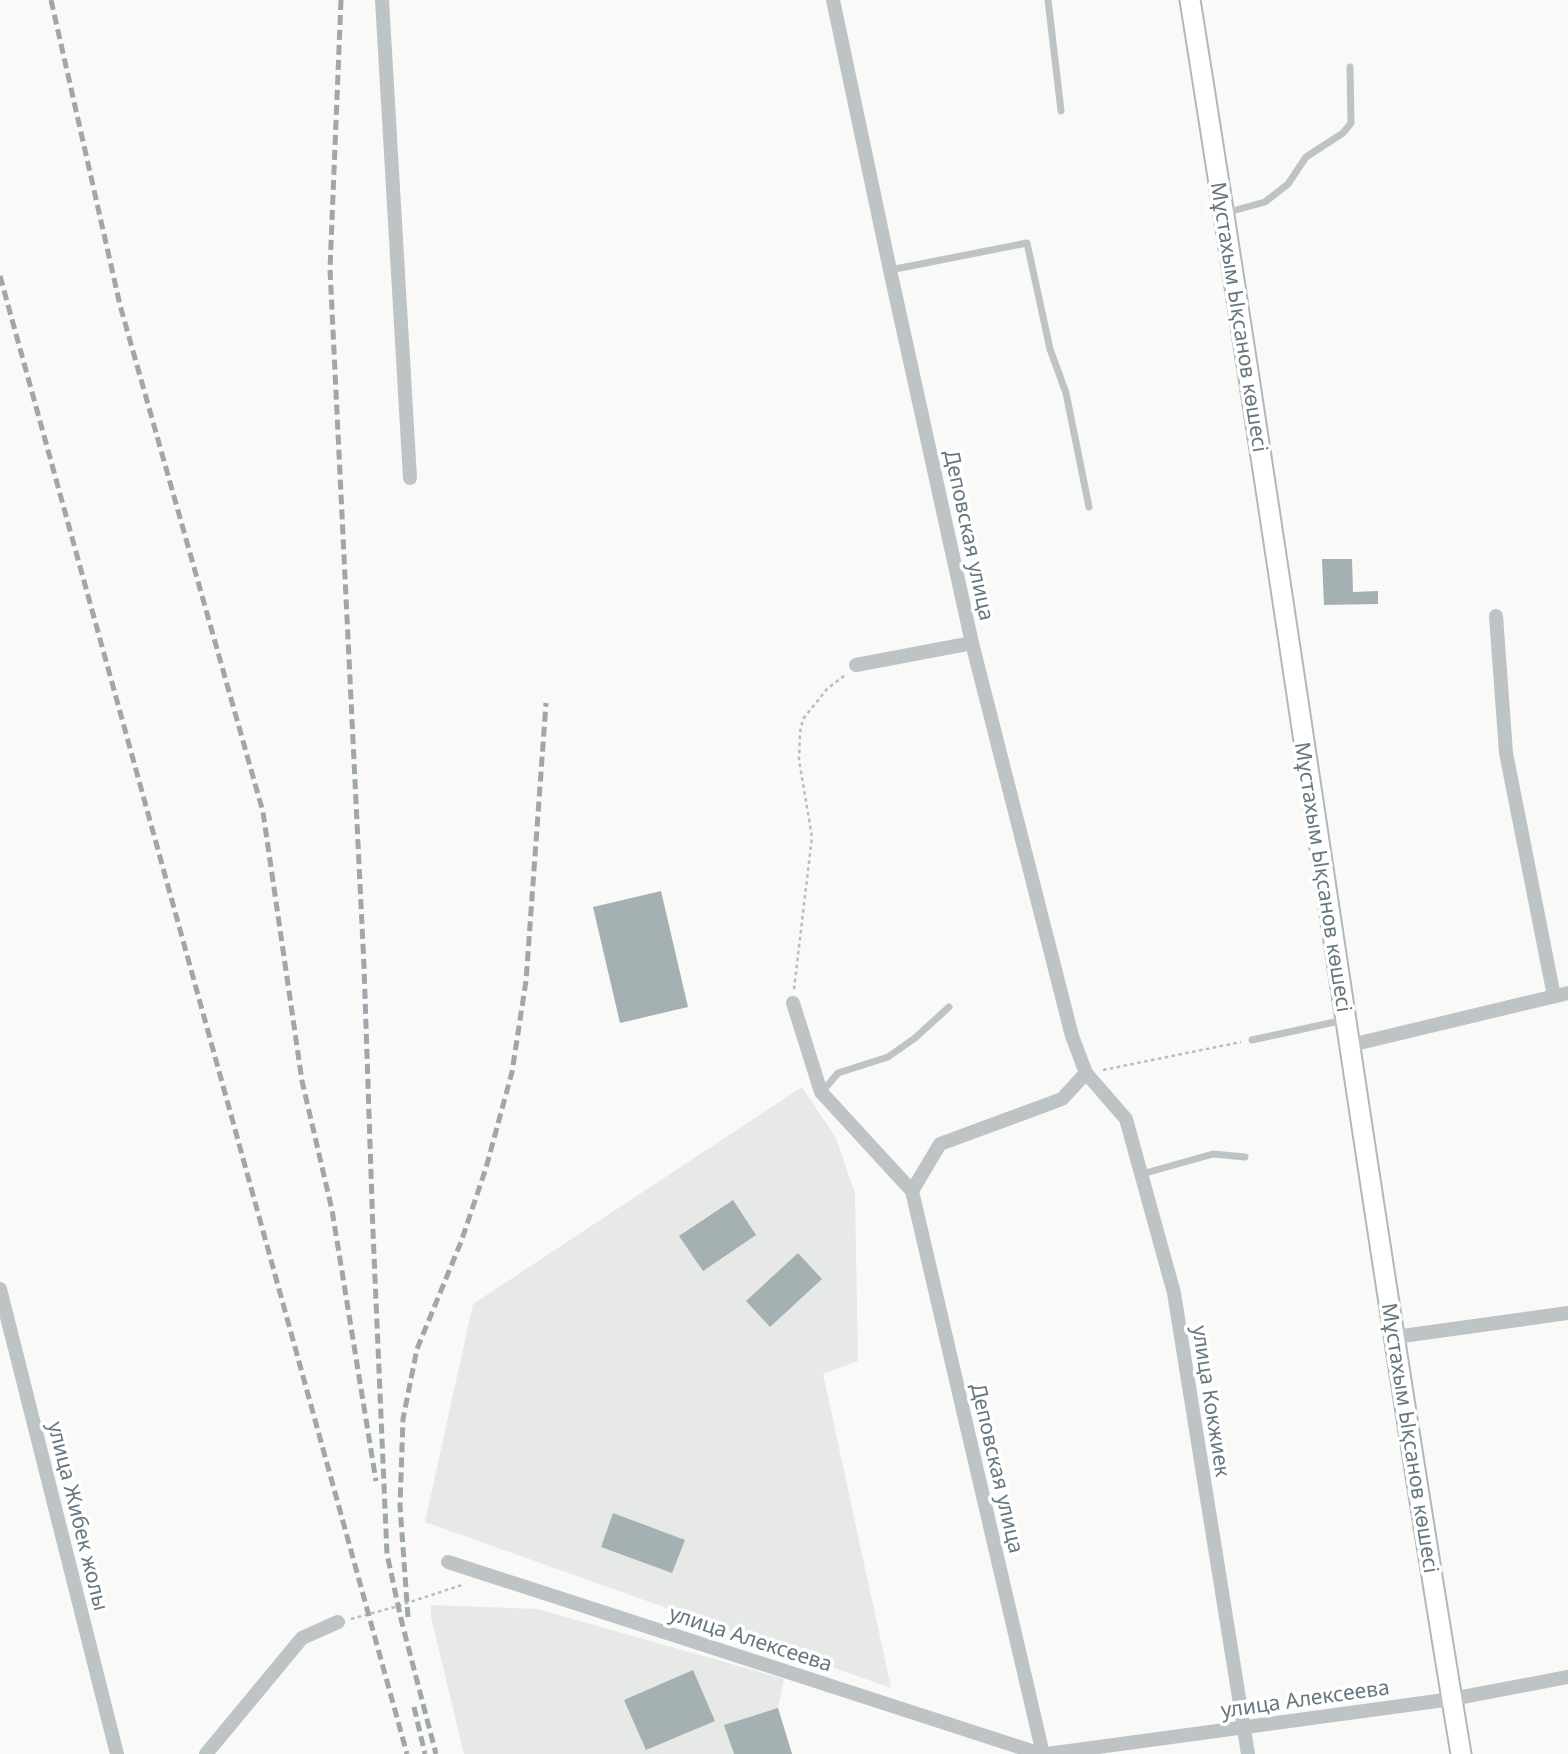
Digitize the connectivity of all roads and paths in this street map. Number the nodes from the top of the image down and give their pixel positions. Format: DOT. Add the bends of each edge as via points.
graph roads {
  1 [pos="383,0"];
  2 [pos="833,0"];
  3 [pos="1048,0"];
  4 [pos="1190,0"];
  5 [pos="1350,67"];
  6 [pos="1061,110"];
  7 [pos="1224,214"];
  8 [pos="890,270"];
  9 [pos="410,478"];
  10 [pos="1089,507"];
  11 [pos="1496,616"];
  12 [pos="972,643"];
  13 [pos="856,666"];
  14 [pos="1561,994"];
  15 [pos="793,1003"];
  16 [pos="949,1007"];
  17 [pos="1346,1020"];
  18 [pos="1252,1040"];
  19 [pos="1351,1045"];
  20 [pos="1086,1073"];
  21 [pos="821,1092"];
  22 [pos="1245,1157"];
  23 [pos="1141,1174"];
  24 [pos="912,1191"];
  25 [pos="0,1289"];
  26 [pos="1568,1314"];
  27 [pos="1395,1337"];
  28 [pos="449,1562"];
  29 [pos="492,1576"];
  30 [pos="338,1622"];
  31 [pos="1568,1677"];
  32 [pos="1452,1699"];
  33 [pos="1243,1728"];
  34 [pos="117,1754"];
  35 [pos="206,1754"];
  36 [pos="1044,1754"];
  37 [pos="1248,1754"];
  38 [pos="1461,1754"];
  1 -- 9 [label="street"];
  2 -- 8 [label="street, Деповская улица"];
  3 -- 6 [label="lane"];
  4 -- 7 [label="main road, Мұстахым Ықсанов көшесі"];
  5 -- 7 [label="lane" via="1351,123 1306,157 1288,184 1265,202"];
  7 -- 17 [label="main road, Мұстахым Ықсанов көшесі"];
  8 -- 10 [label="lane" via="1027,243 1050,349 1066,393"];
  8 -- 12 [label="street, Деповская улица"];
  11 -- 14 [label="street" via="1506,753"];
  12 -- 13 [label="street"];
  12 -- 20 [label="street, Деповская улица" via="1072,1035"];
  13 -- 15 [label="path" via="827,690 803,719 800,732 799,760 812,837"];
  14 -- 19 [label="street"];
  15 -- 21 [label="street"];
  16 -- 21 [label="lane" via="888,1057 838,1073"];
  17 -- 18 [label="lane"];
  17 -- 19 [label="main road, Мұстахым Ықсанов көшесі"];
  18 -- 20 [label="path"];
  19 -- 27 [label="main road, Мұстахым Ықсанов көшесі"];
  20 -- 23 [label="street, улица Кокжиек" via="1126,1119"];
  20 -- 24 [label="street" via="1062,1099 940,1144"];
  21 -- 24 [label="street"];
  22 -- 23 [label="lane" via="1213,1154"];
  23 -- 33 [label="street, улица Кокжиек" via="1174,1293"];
  24 -- 36 [label="street, Деповская улица"];
  25 -- 34 [label="street, улица Жибек жолы"];
  26 -- 27 [label="street"];
  27 -- 32 [label="main road, Мұстахым Ықсанов көшесі"];
  28 -- 29 [label="street, улица Алексеева"];
  29 -- 30 [label="path"];
  29 -- 36 [label="street, улица Алексеева"];
  30 -- 35 [label="street" via="302,1638"];
  31 -- 32 [label="street, улица Алексеева"];
  32 -- 33 [label="street, улица Алексеева"];
  32 -- 38 [label="main road, Мұстахым Ықсанов көшесі"];
  33 -- 36 [label="street, улица Алексеева"];
  33 -- 37 [label="street, улица Кокжиек"];
}
